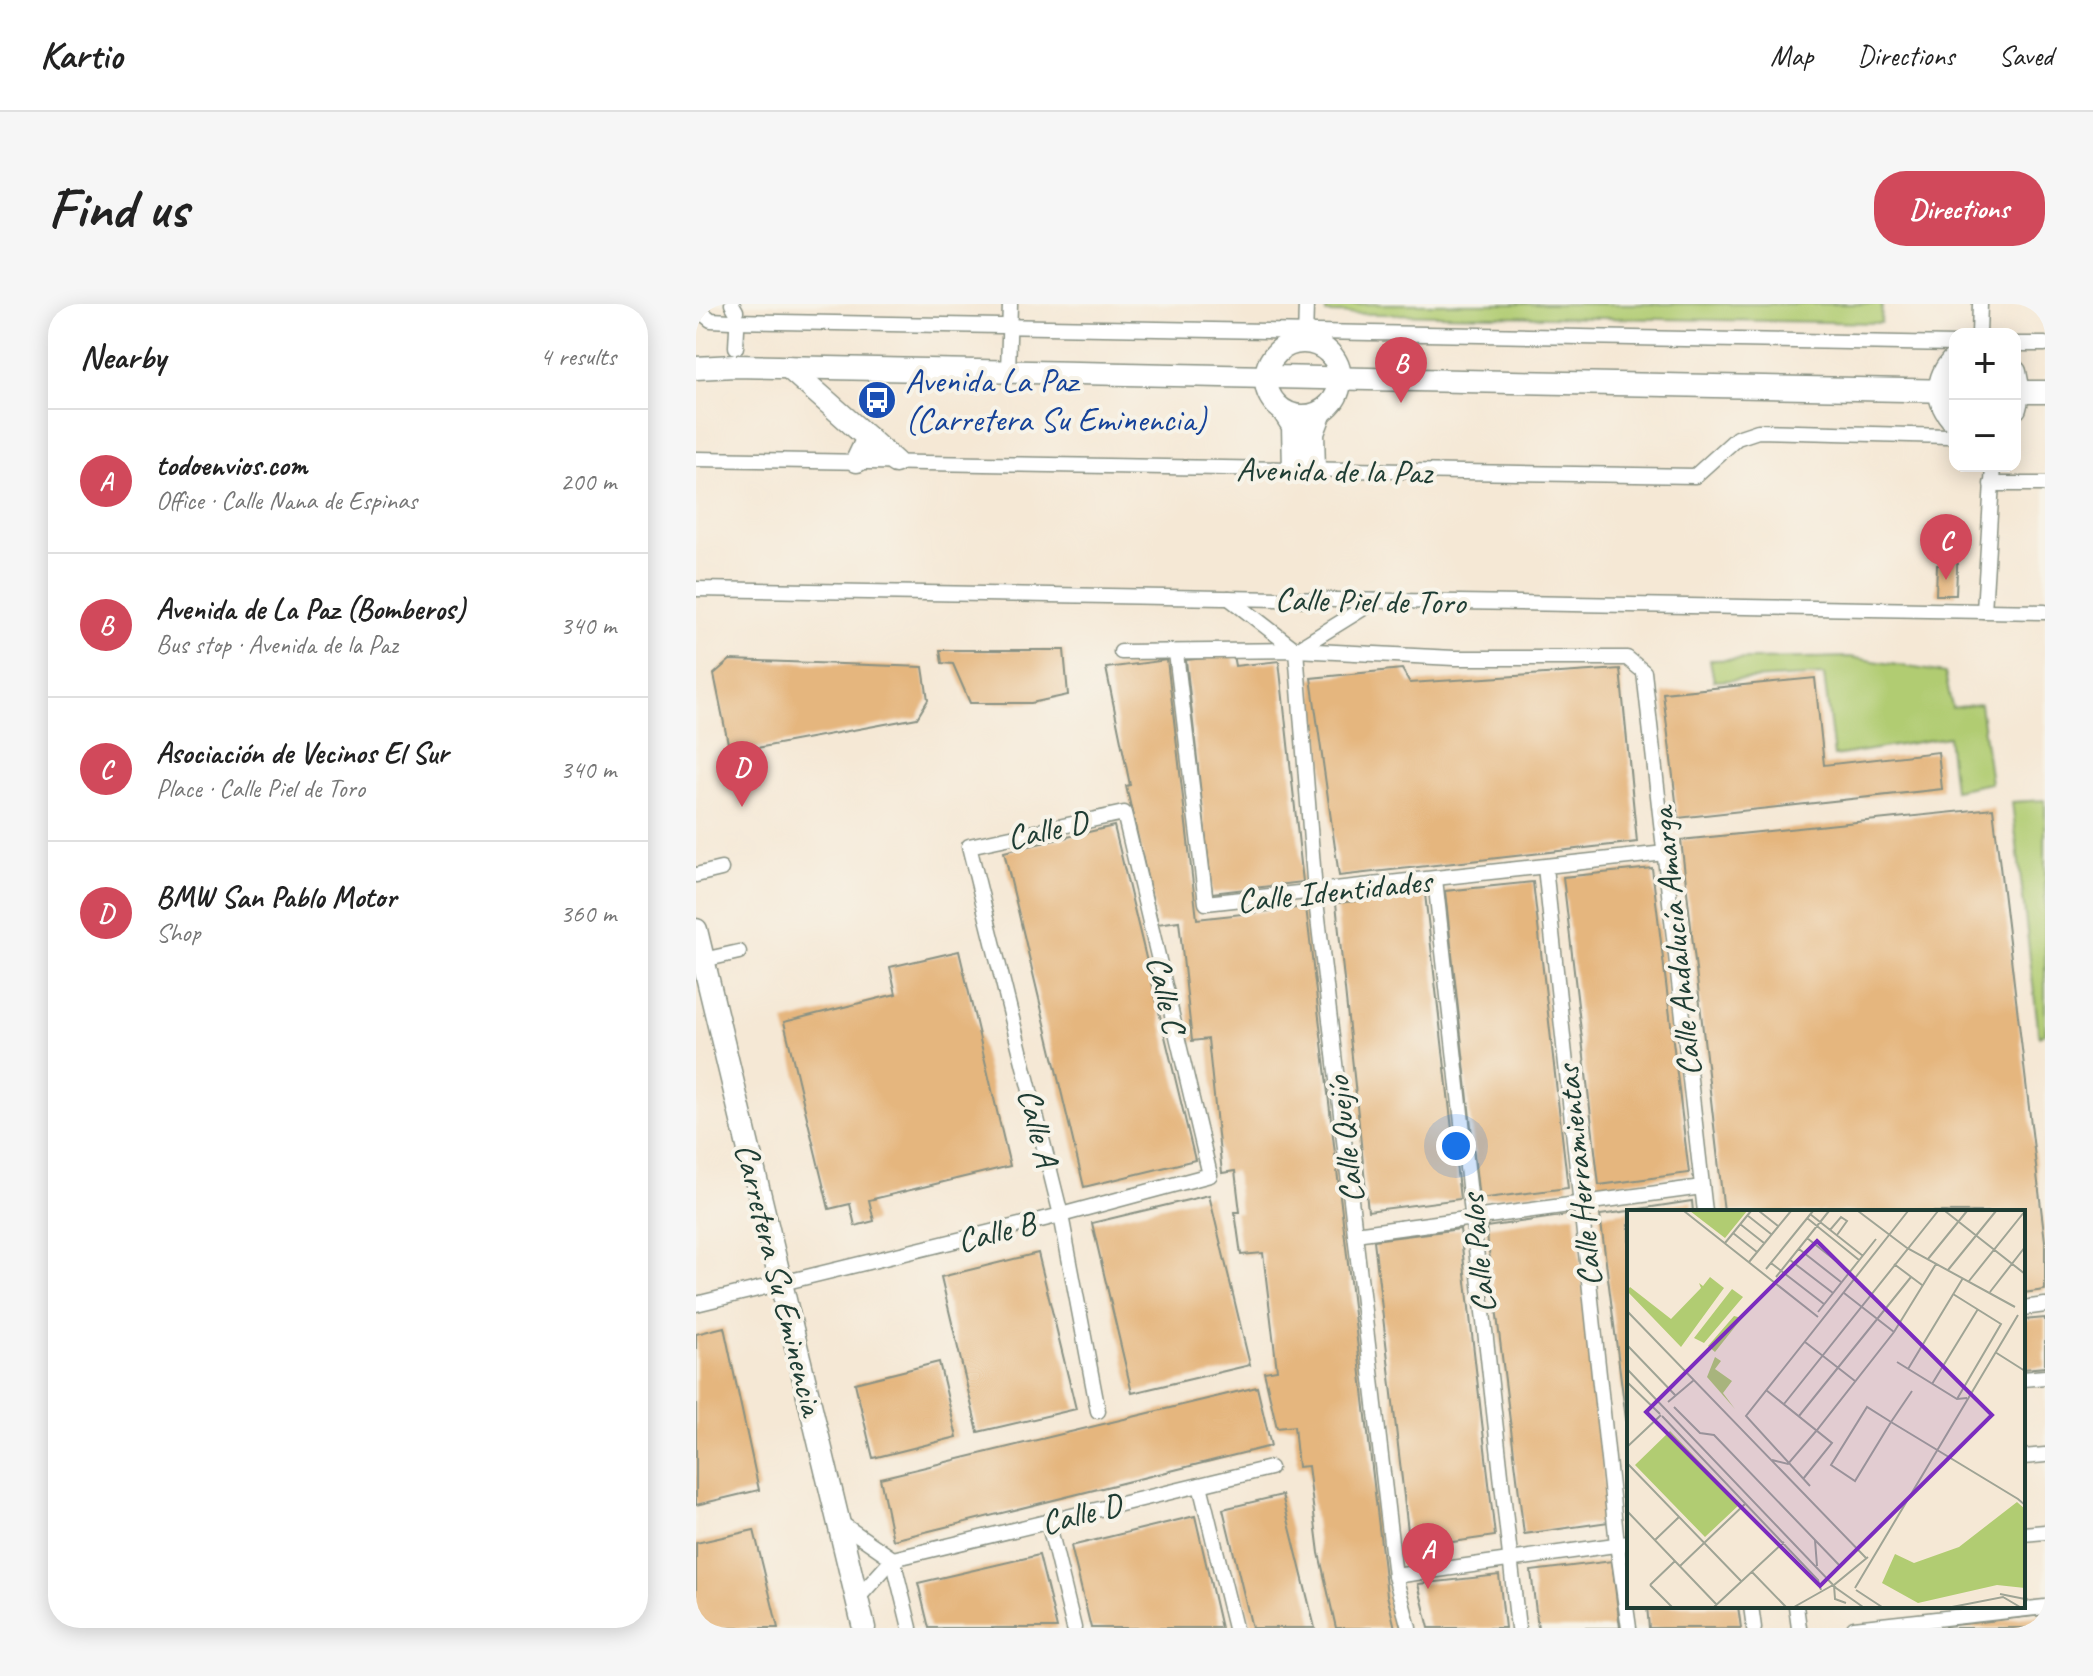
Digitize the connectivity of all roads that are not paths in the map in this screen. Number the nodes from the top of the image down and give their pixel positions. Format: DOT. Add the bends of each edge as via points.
graph roads {
  1 [pos="1010,304"];
  2 [pos="1306,304"];
  3 [pos="1980,304"];
  4 [pos="696,308"];
  5 [pos="1010,326"];
  6 [pos="1979,328"];
  7 [pos="737,329"];
  8 [pos="1305,337"];
  9 [pos="1949,344"];
  10 [pos="2021,344"];
  11 [pos="2045,344"];
  12 [pos="736,347"];
  13 [pos="1949,364"];
  14 [pos="788,367"];
  15 [pos="696,368"];
  16 [pos="1008,372"];
  17 [pos="1266,377"];
  18 [pos="1340,379"];
  19 [pos="1947,391"];
  20 [pos="2021,391"];
  21 [pos="2045,392"];
  22 [pos="1284,412"];
  23 [pos="1321,412"];
  24 [pos="1949,416"];
  25 [pos="1949,436"];
  26 [pos="868,438"];
  27 [pos="696,459"];
  28 [pos="857,461"];
  29 [pos="895,462"];
  30 [pos="1304,470"];
  31 [pos="1986,472"];
  32 [pos="1992,472"];
  33 [pos="1991,484"];
  34 [pos="2045,484"];
  35 [pos="696,589"];
  36 [pos="1229,598"];
  37 [pos="1376,600"];
  38 [pos="1984,611"];
  39 [pos="2045,612"];
  40 [pos="1296,650"];
  41 [pos="1121,652"];
  42 [pos="1176,653"];
  43 [pos="1644,672"];
  44 [pos="1124,813"];
  45 [pos="969,846"];
  46 [pos="1665,853"];
  47 [pos="1545,867"];
  48 [pos="721,869"];
  49 [pos="696,875"];
  50 [pos="1435,879"];
  51 [pos="1315,892"];
  52 [pos="696,930"];
  53 [pos="739,952"];
  54 [pos="703,960"];
  55 [pos="1210,1175"];
  56 [pos="1702,1187"];
  57 [pos="1581,1203"];
  58 [pos="1705,1210"];
  59 [pos="1061,1215"];
  60 [pos="1473,1218"];
  61 [pos="1355,1234"];
  62 [pos="781,1283"];
  63 [pos="696,1304"];
  64 [pos="2045,1305"];
  65 [pos="2025,1308"];
  66 [pos="2045,1377"];
  67 [pos="2025,1379"];
  68 [pos="1098,1411"];
  69 [pos="2045,1455"];
  70 [pos="2025,1457"];
  71 [pos="1270,1468"];
  72 [pos="1200,1485"];
  73 [pos="838,1521"];
  74 [pos="1048,1521"];
  75 [pos="2045,1532"];
  76 [pos="2025,1534"];
  77 [pos="1623,1544"];
  78 [pos="893,1559"];
  79 [pos="1511,1560"];
  80 [pos="1395,1576"];
  81 [pos="857,1599"];
  82 [pos="1627,1600"];
  83 [pos="2045,1607"];
  84 [pos="1628,1608"];
  85 [pos="1751,1608"];
  86 [pos="1796,1608"];
  87 [pos="864,1628"];
  88 [pos="910,1628"];
  89 [pos="1074,1628"];
  90 [pos="1235,1628"];
  91 [pos="1409,1628"];
  92 [pos="1518,1628"];
  93 [pos="1629,1628"];
  94 [pos="1754,1628"];
  95 [pos="1799,1628"];
  96 [pos="1854,1628"];
  1 -- 5 [label="street"];
  2 -- 8 [label="street"];
  3 -- 6 [label="street"];
  4 -- 5 [label="street" via="711,320"];
  5 -- 8 [label="street"];
  5 -- 16 [label="street"];
  7 -- 12 [label="street"];
  8 -- 9 [label="street"];
  8 -- 17 [label="main road" via="1273,357"];
  8 -- 18 [label="main road" via="1334,359"];
  10 -- 11 [label="street"];
  13 -- 19 [label="main road" via="1941,378"];
  14 -- 15 [label="main road"];
  14 -- 16 [label="main road"];
  14 -- 26 [label="main road"];
  16 -- 17 [label="main road"];
  17 -- 18 [label="main road"];
  17 -- 22 [label="main road" via="1268,392"];
  18 -- 19 [label="main road"];
  18 -- 23 [label="main road" via="1338,393"];
  19 -- 24 [label="main road"];
  20 -- 21 [label="main road"];
  22 -- 23 [label="main road"];
  22 -- 30 [label="main road"];
  23 -- 30 [label="main road"];
  25 -- 30 [label="street, Avenida de la Paz" via="1758,431 1737,438 1695,476"];
  26 -- 28 [label="main road"];
  26 -- 29 [label="main road"];
  27 -- 28 [label="street, Avenida de la Paz"];
  28 -- 29 [label="street, Avenida de la Paz"];
  29 -- 30 [label="street, Avenida de la Paz"];
  31 -- 33 [label="street"];
  32 -- 33 [label="street"];
  33 -- 34 [label="street"];
  33 -- 38 [label="street"];
  35 -- 36 [label="street, Calle Piel de Toro"];
  36 -- 37 [label="street, Calle Piel de Toro"];
  36 -- 40 [label="street"];
  37 -- 38 [label="street, Calle Piel de Toro"];
  37 -- 40 [label="street"];
  38 -- 39 [label="street, Calle Piel de Toro"];
  40 -- 42 [label="street, Calle Piel de Toro"];
  40 -- 43 [label="street, Calle Piel de Toro" via="1454,658 1627,658"];
  40 -- 51 [label="street, Calle Quejío"];
  41 -- 42 [label="street, Calle Piel de Toro"];
  42 -- 51 [label="street, Calle Identidades" via="1206,903"];
  43 -- 46 [label="street, Calle Andalucía Amarga"];
  44 -- 45 [label="street, Calle D"];
  44 -- 55 [label="street, Calle C"];
  45 -- 59 [label="street, Calle A"];
  46 -- 47 [label="street, Calle Identidades"];
  46 -- 56 [label="street, Calle Andalucía Amarga"];
  47 -- 50 [label="street, Calle Identidades"];
  47 -- 57 [label="street, Calle Herramientas"];
  48 -- 49 [label="street"];
  50 -- 51 [label="street, Calle Identidades"];
  50 -- 60 [label="street, Calle Palos"];
  51 -- 61 [label="street, Calle Quejío"];
  52 -- 54 [label="main road, Carretera Su Eminencia"];
  53 -- 54 [label="street"];
  54 -- 62 [label="main road, Carretera Su Eminencia"];
  55 -- 59 [label="street, Calle B"];
  56 -- 57 [label="street"];
  56 -- 58 [label="street, Calle Andalucía Amarga"];
  57 -- 60 [label="street"];
  57 -- 77 [label="street, Calle Herramientas"];
  59 -- 62 [label="street, Calle B"];
  59 -- 68 [label="street, Calle A"];
  60 -- 61 [label="street"];
  60 -- 79 [label="street, Calle Palos"];
  61 -- 80 [label="street, Calle Quejío"];
  62 -- 63 [label="street, Calle B"];
  62 -- 73 [label="main road, Carretera Su Eminencia"];
  64 -- 65 [label="street"];
  66 -- 67 [label="street"];
  69 -- 70 [label="street"];
  71 -- 72 [label="street, Calle D"];
  72 -- 74 [label="street, Calle D"];
  72 -- 90 [label="street"];
  73 -- 78 [label="street"];
  73 -- 81 [label="main road, Carretera Su Eminencia"];
  74 -- 78 [label="street, Calle D"];
  74 -- 89 [label="street"];
  75 -- 76 [label="street"];
  77 -- 79 [label="street"];
  77 -- 82 [label="street, Calle Herramientas"];
  78 -- 81 [label="street"];
  78 -- 88 [label="street"];
  79 -- 80 [label="street"];
  79 -- 92 [label="street, Calle Palos"];
  80 -- 91 [label="street, Calle Quejío"];
  81 -- 87 [label="main road, Carretera Su Eminencia"];
  83 -- 96 [label="street"];
  84 -- 93 [label="street, Calle Herramientas"];
  85 -- 94 [label="street"];
  86 -- 95 [label="street"];
}
